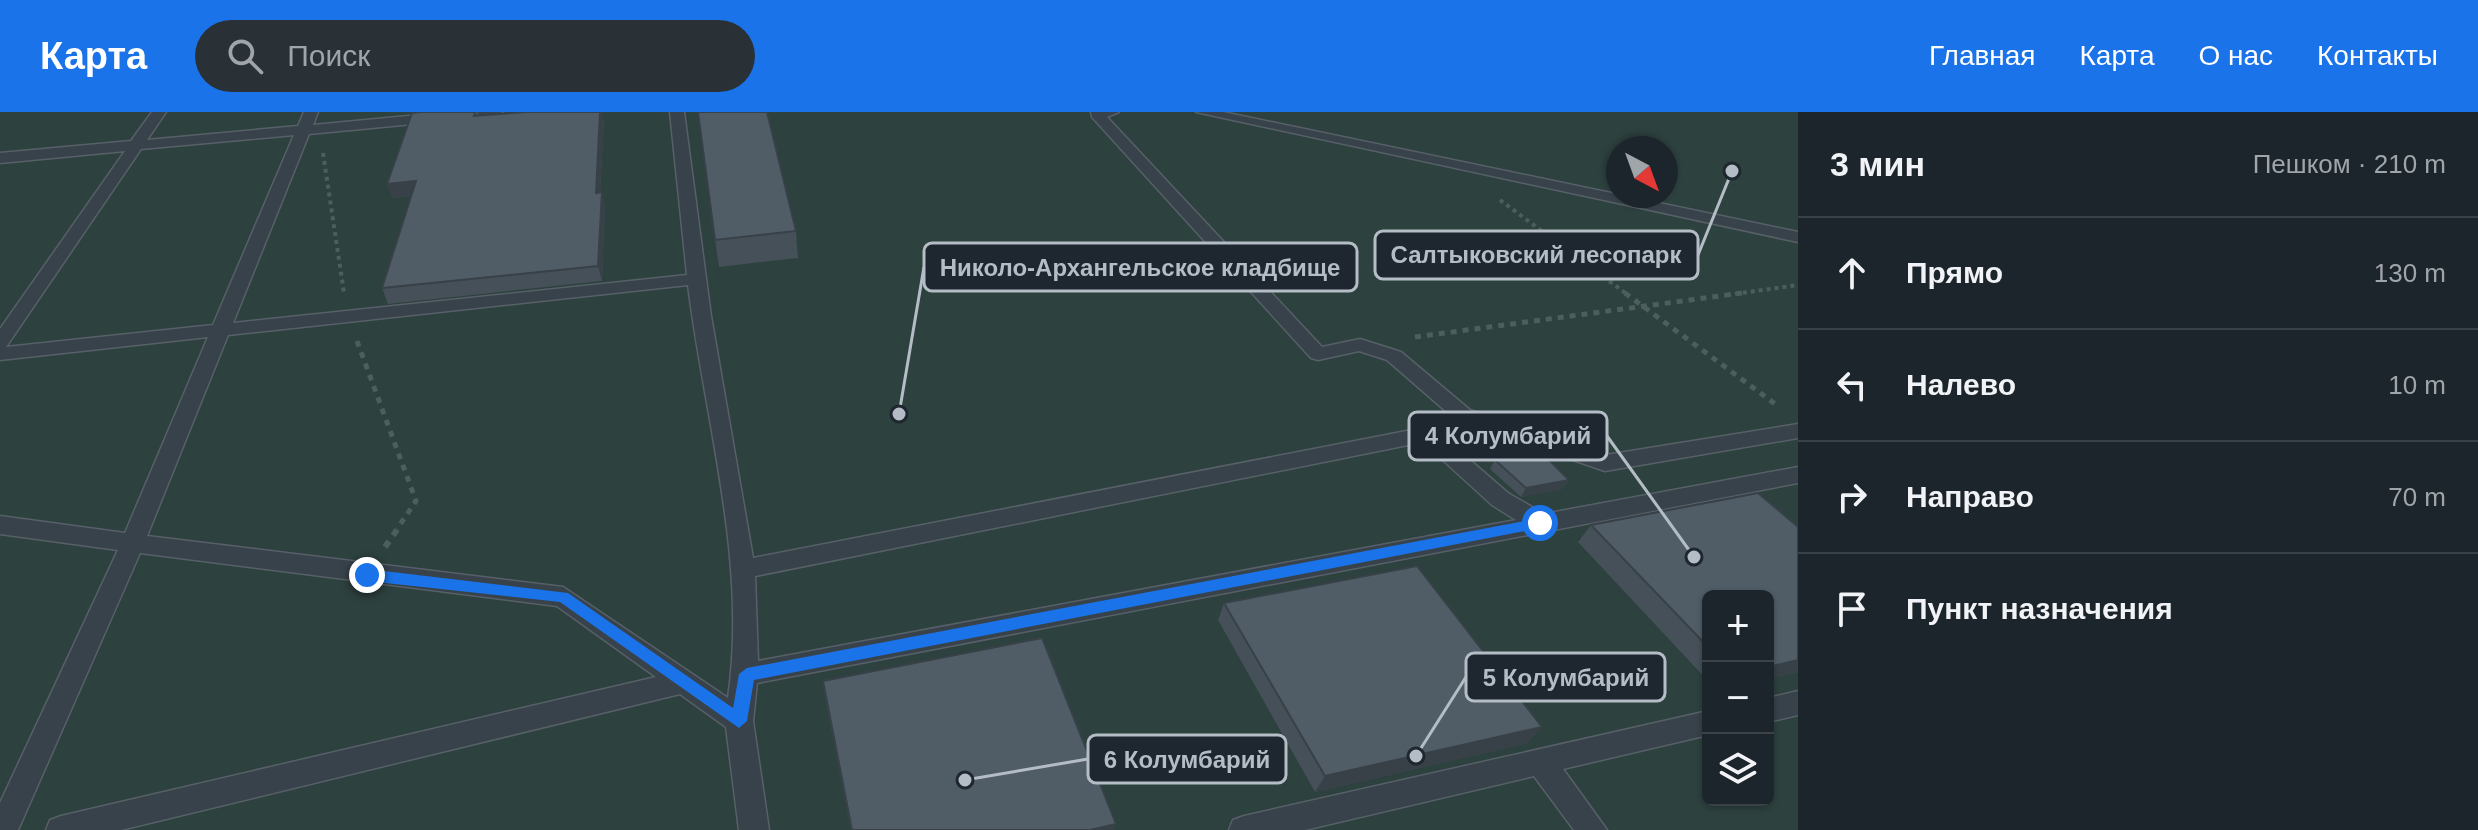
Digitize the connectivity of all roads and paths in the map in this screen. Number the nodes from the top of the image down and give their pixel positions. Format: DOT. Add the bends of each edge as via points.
graph roads {
  1 [pos="159,112"];
  2 [pos="496,112"];
  3 [pos="677,112"];
  4 [pos="1203,112"];
  5 [pos="1101,113"];
  6 [pos="312,123"];
  7 [pos="136,145"];
  8 [pos="0,158"];
  9 [pos="1453,165"];
  10 [pos="1798,237"];
  11 [pos="696,279"];
  12 [pos="1798,285"];
  13 [pos="1641,306"];
  14 [pos="347,315"];
  15 [pos="222,328"];
  16 [pos="0,343"];
  17 [pos="1360,345"];
  18 [pos="0,354"];
  19 [pos="1786,412"];
  20 [pos="1798,431"];
  21 [pos="1798,475"];
  22 [pos="1540,523"];
  23 [pos="0,525"];
  24 [pos="133,542"];
  25 [pos="745,569"];
  26 [pos="367,575"];
  27 [pos="747,674"];
  28 [pos="684,682"];
  29 [pos="1798,703"];
  30 [pos="1774,709"];
  31 [pos="739,721"];
  32 [pos="1702,724"];
  33 [pos="1540,762"];
  34 [pos="3,830"];
  35 [pos="61,830"];
  36 [pos="754,830"];
  37 [pos="1244,830"];
  38 [pos="1592,830"];
  1 -- 7 [label="lane"];
  2 -- 6 [label="lane"];
  3 -- 11 [label="lane"];
  4 -- 9 [label="lane"];
  5 -- 17 [label="lane" via="1318,354"];
  6 -- 7 [label="lane"];
  6 -- 14 [label="path"];
  6 -- 15 [label="lane"];
  7 -- 8 [label="lane"];
  7 -- 16 [label="lane"];
  9 -- 10 [label="lane"];
  9 -- 13 [label="path"];
  11 -- 14 [label="lane"];
  11 -- 25 [label="lane"];
  12 -- 13 [label="path"];
  13 -- 17 [label="path"];
  13 -- 19 [label="path"];
  14 -- 15 [label="lane"];
  14 -- 26 [label="path" via="416,501"];
  15 -- 18 [label="lane"];
  15 -- 24 [label="lane"];
  17 -- 20 [label="lane" via="1394,356 1463,415 1605,463"];
  21 -- 22 [label="lane"];
  22 -- 25 [label="lane" via="1500,499 1427,434"];
  22 -- 27 [label="lane"];
  23 -- 24 [label="lane"];
  24 -- 26 [label="lane"];
  24 -- 34 [label="lane"];
  25 -- 27 [label="lane"];
  26 -- 28 [label="lane" via="563,597"];
  27 -- 31 [label="lane"];
  28 -- 31 [label="lane"];
  28 -- 35 [label="lane"];
  29 -- 30 [label="lane"];
  31 -- 36 [label="lane"];
  32 -- 33 [label="lane"];
  33 -- 37 [label="lane"];
  33 -- 38 [label="lane"];
}
